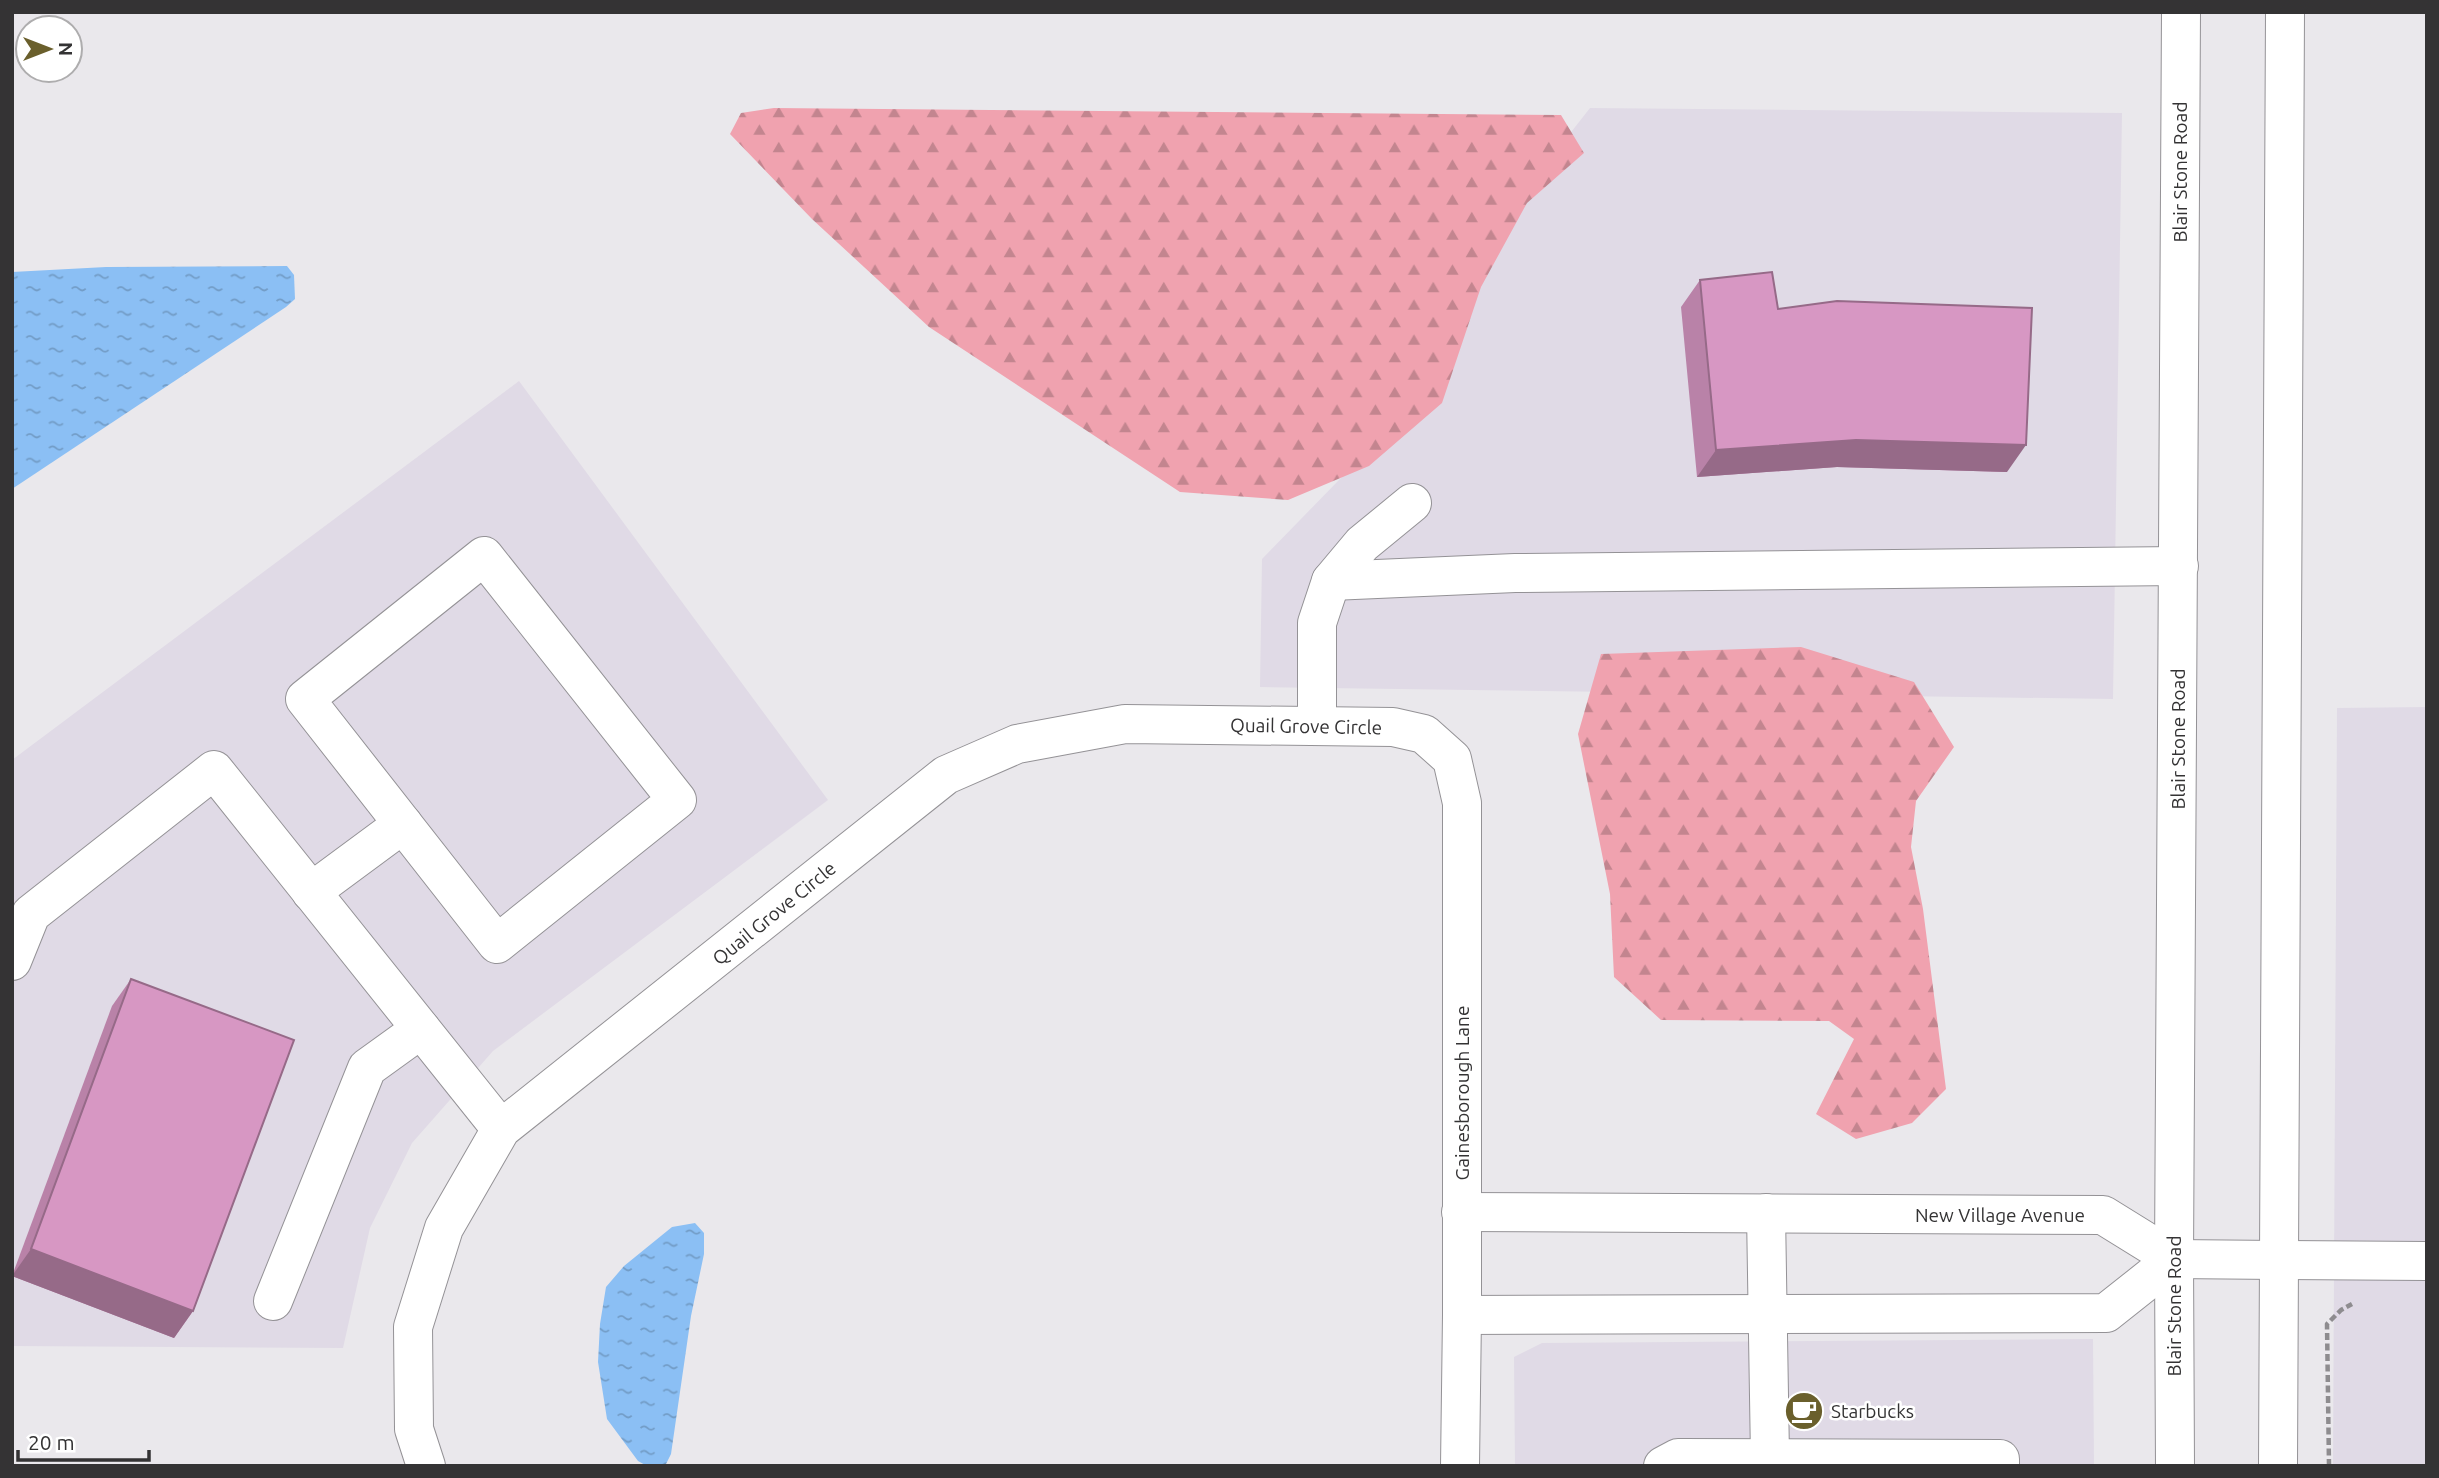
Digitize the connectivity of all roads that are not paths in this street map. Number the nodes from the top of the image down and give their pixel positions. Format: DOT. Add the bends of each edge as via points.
graph roads {
  1 [pos="2181,12"];
  2 [pos="2285,12"];
  3 [pos="1412,503"];
  4 [pos="2179,566"];
  5 [pos="1331,582"];
  6 [pos="1317,726"];
  7 [pos="1424,734"];
  8 [pos="402,824"];
  9 [pos="311,892"];
  10 [pos="14,951"];
  11 [pos="421,1029"];
  12 [pos="501,1129"];
  13 [pos="1461,1212"];
  14 [pos="1766,1213"];
  15 [pos="2174,1259"];
  16 [pos="2278,1260"];
  17 [pos="2427,1261"];
  18 [pos="273,1301"];
  19 [pos="1767,1314"];
  20 [pos="1462,1315"];
  21 [pos="1770,1457"];
  22 [pos="426,1466"];
  23 [pos="1460,1466"];
  24 [pos="1663,1466"];
  25 [pos="1716,1466"];
  26 [pos="2000,1466"];
  27 [pos="2175,1466"];
  28 [pos="2278,1466"];
  1 -- 4 [label="street, Blair Stone Road"];
  2 -- 16 [label="street"];
  3 -- 5 [label="street" via="1362,544"];
  4 -- 5 [label="street" via="1515,573"];
  4 -- 15 [label="street, Blair Stone Road"];
  5 -- 6 [label="street" via="1317,623"];
  6 -- 7 [label="street, Quail Grove Circle" via="1393,727"];
  6 -- 12 [label="street, Quail Grove Circle" via="1125,724 1017,744 946,775"];
  7 -- 13 [label="street, Gainesborough Lane" via="1452,759 1462,803"];
  8 -- 8 [label="street" via="304,699 484,556 677,800 497,944"];
  8 -- 9 [label="street"];
  9 -- 10 [label="street" via="214,770 31,915"];
  9 -- 11 [label="street"];
  11 -- 12 [label="street"];
  11 -- 18 [label="street" via="368,1068"];
  12 -- 22 [label="street, Quail Grove Circle" via="444,1228 413,1327 414,1429"];
  13 -- 14 [label="street, New Village Avenue"];
  13 -- 20 [label="street, Gainesborough Lane"];
  14 -- 15 [label="street, New Village Avenue" via="2103,1215"];
  14 -- 19 [label="street"];
  15 -- 16 [label="street"];
  15 -- 19 [label="street" via="2106,1313"];
  15 -- 27 [label="street, Blair Stone Road"];
  16 -- 17 [label="street"];
  16 -- 28 [label="street"];
  19 -- 20 [label="street"];
  19 -- 21 [label="street"];
  20 -- 23 [label="street, Gainesborough Lane"];
  21 -- 24 [label="street" via="1678,1458"];
  21 -- 25 [label="street"];
  21 -- 26 [label="street" via="2000,1459"];
}
